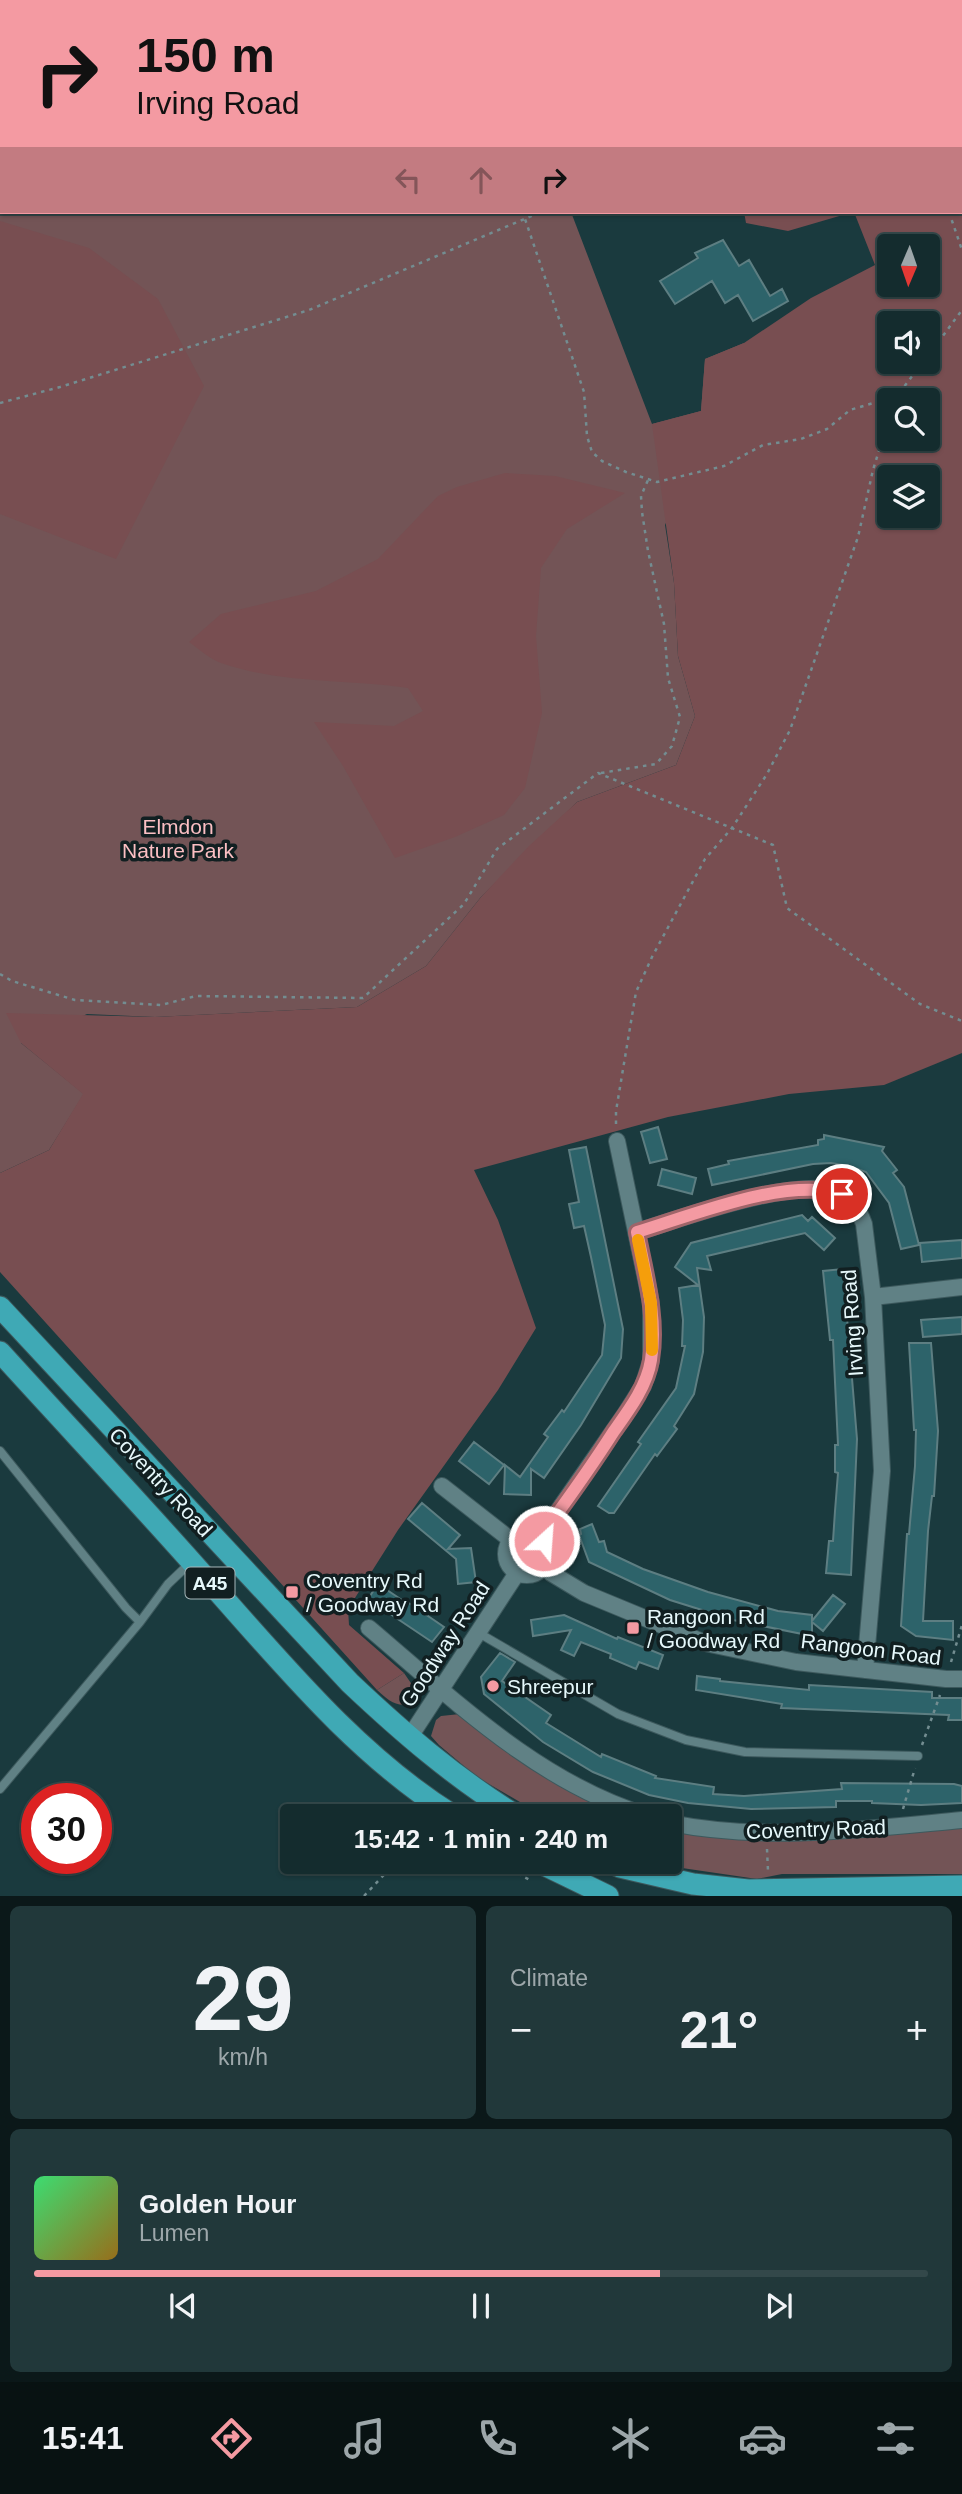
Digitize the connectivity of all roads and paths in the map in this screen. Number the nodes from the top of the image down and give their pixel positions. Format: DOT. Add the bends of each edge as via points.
graph roads {
  1 [pos="521,214"];
  2 [pos="536,214"];
  3 [pos="950,214"];
  4 [pos="525,219"];
  5 [pos="962,250"];
  6 [pos="962,310"];
  7 [pos="940,340"];
  8 [pos="0,403"];
  9 [pos="877,404"];
  10 [pos="879,451"];
  11 [pos="648,480"];
  12 [pos="598,773"];
  13 [pos="732,828"];
  14 [pos="0,974"];
  15 [pos="962,1021"];
  16 [pos="617,1142"];
  17 [pos="637,1232"];
  18 [pos="962,1287"];
  19 [pos="873,1297"];
  20 [pos="0,1307"];
  21 [pos="0,1352"];
  22 [pos="0,1451"];
  23 [pos="442,1486"];
  24 [pos="540,1537"];
  25 [pos="511,1540"];
  26 [pos="191,1562"];
  27 [pos="544,1566"];
  28 [pos="517,1573"];
  29 [pos="140,1622"];
  30 [pos="369,1628"];
  31 [pos="477,1632"];
  32 [pos="865,1670"];
  33 [pos="962,1679"];
  34 [pos="441,1689"];
  35 [pos="409,1738"];
  36 [pos="918,1756"];
  37 [pos="0,1789"];
  38 [pos="436,1804"];
  39 [pos="498,1804"];
  40 [pos="611,1804"];
  41 [pos="900,1819"];
  42 [pos="962,1820"];
  43 [pos="682,1825"];
  44 [pos="765,1833"];
  45 [pos="769,1872"];
  46 [pos="384,1874"];
  47 [pos="563,1874"];
  48 [pos="634,1874"];
  49 [pos="654,1874"];
  50 [pos="962,1886"];
  51 [pos="899,1893"];
  52 [pos="364,1895"];
  53 [pos="608,1895"];
  54 [pos="693,1895"];
  1 -- 4 [label="path"];
  2 -- 4 [label="path"];
  3 -- 5 [label="path"];
  4 -- 8 [label="path" via="309,310"];
  4 -- 11 [label="path" via="584,392 592,452 602,461"];
  6 -- 7 [label="path"];
  9 -- 11 [label="path" via="850,410 827,429 801,439 763,445 724,466 657,482"];
  10 -- 13 [label="path" via="858,537 790,730"];
  11 -- 12 [label="path" via="641,496 644,525 664,624 668,678 680,717 672,746 656,764"];
  12 -- 13 [label="path"];
  12 -- 14 [label="path" via="497,849 464,904 363,998 196,996 161,1005 75,1000"];
  13 -- 15 [label="path" via="773,845 787,908 920,1004"];
  13 -- 16 [label="path" via="705,859 636,992 617,1111"];
  16 -- 17 [label="street"];
  17 -- 19 [label="street, Irving Road" via="743,1200 802,1188 831,1190 842,1194 860,1213"];
  17 -- 24 [label="street" via="651,1303 651,1361 643,1386"];
  18 -- 19 [label="street"];
  19 -- 32 [label="street, Irving Road" via="882,1471"];
  20 -- 35 [label="highway, Coventry Road / A45" via="350,1683"];
  21 -- 26 [label="highway, Coventry Road / A45"];
  22 -- 29 [label="lane"];
  23 -- 25 [label="street"];
  24 -- 25 [label="street" via="523,1533"];
  24 -- 27 [label="street" via="548,1551"];
  25 -- 28 [label="street" via="506,1558"];
  26 -- 29 [label="lane" via="167,1584"];
  26 -- 38 [label="highway, Coventry Road / A45" via="355,1739"];
  27 -- 28 [label="street" via="532,1574"];
  27 -- 32 [label="street, Rangoon Road" via="584,1592 705,1643 796,1662"];
  28 -- 31 [label="street, Goodway Road"];
  29 -- 37 [label="lane"];
  30 -- 34 [label="street"];
  31 -- 34 [label="street, Goodway Road"];
  31 -- 36 [label="lane" via="618,1714 686,1740 745,1752"];
  32 -- 33 [label="street, Rangoon Road"];
  34 -- 35 [label="street, Goodway Road"];
  34 -- 40 [label="street" via="548,1771"];
  35 -- 39 [label="highway, Coventry Road / A45"];
  36 -- 41 [label="path"];
  42 -- 44 [label="street, Coventry Road"];
  43 -- 44 [label="street, Coventry Road"];
  44 -- 45 [label="path"];
  46 -- 52 [label="path"];
  47 -- 53 [label="highway"];
  48 -- 54 [label="highway"];
  49 -- 51 [label="highway" via="748,1890"];
  50 -- 51 [label="highway"];
}
